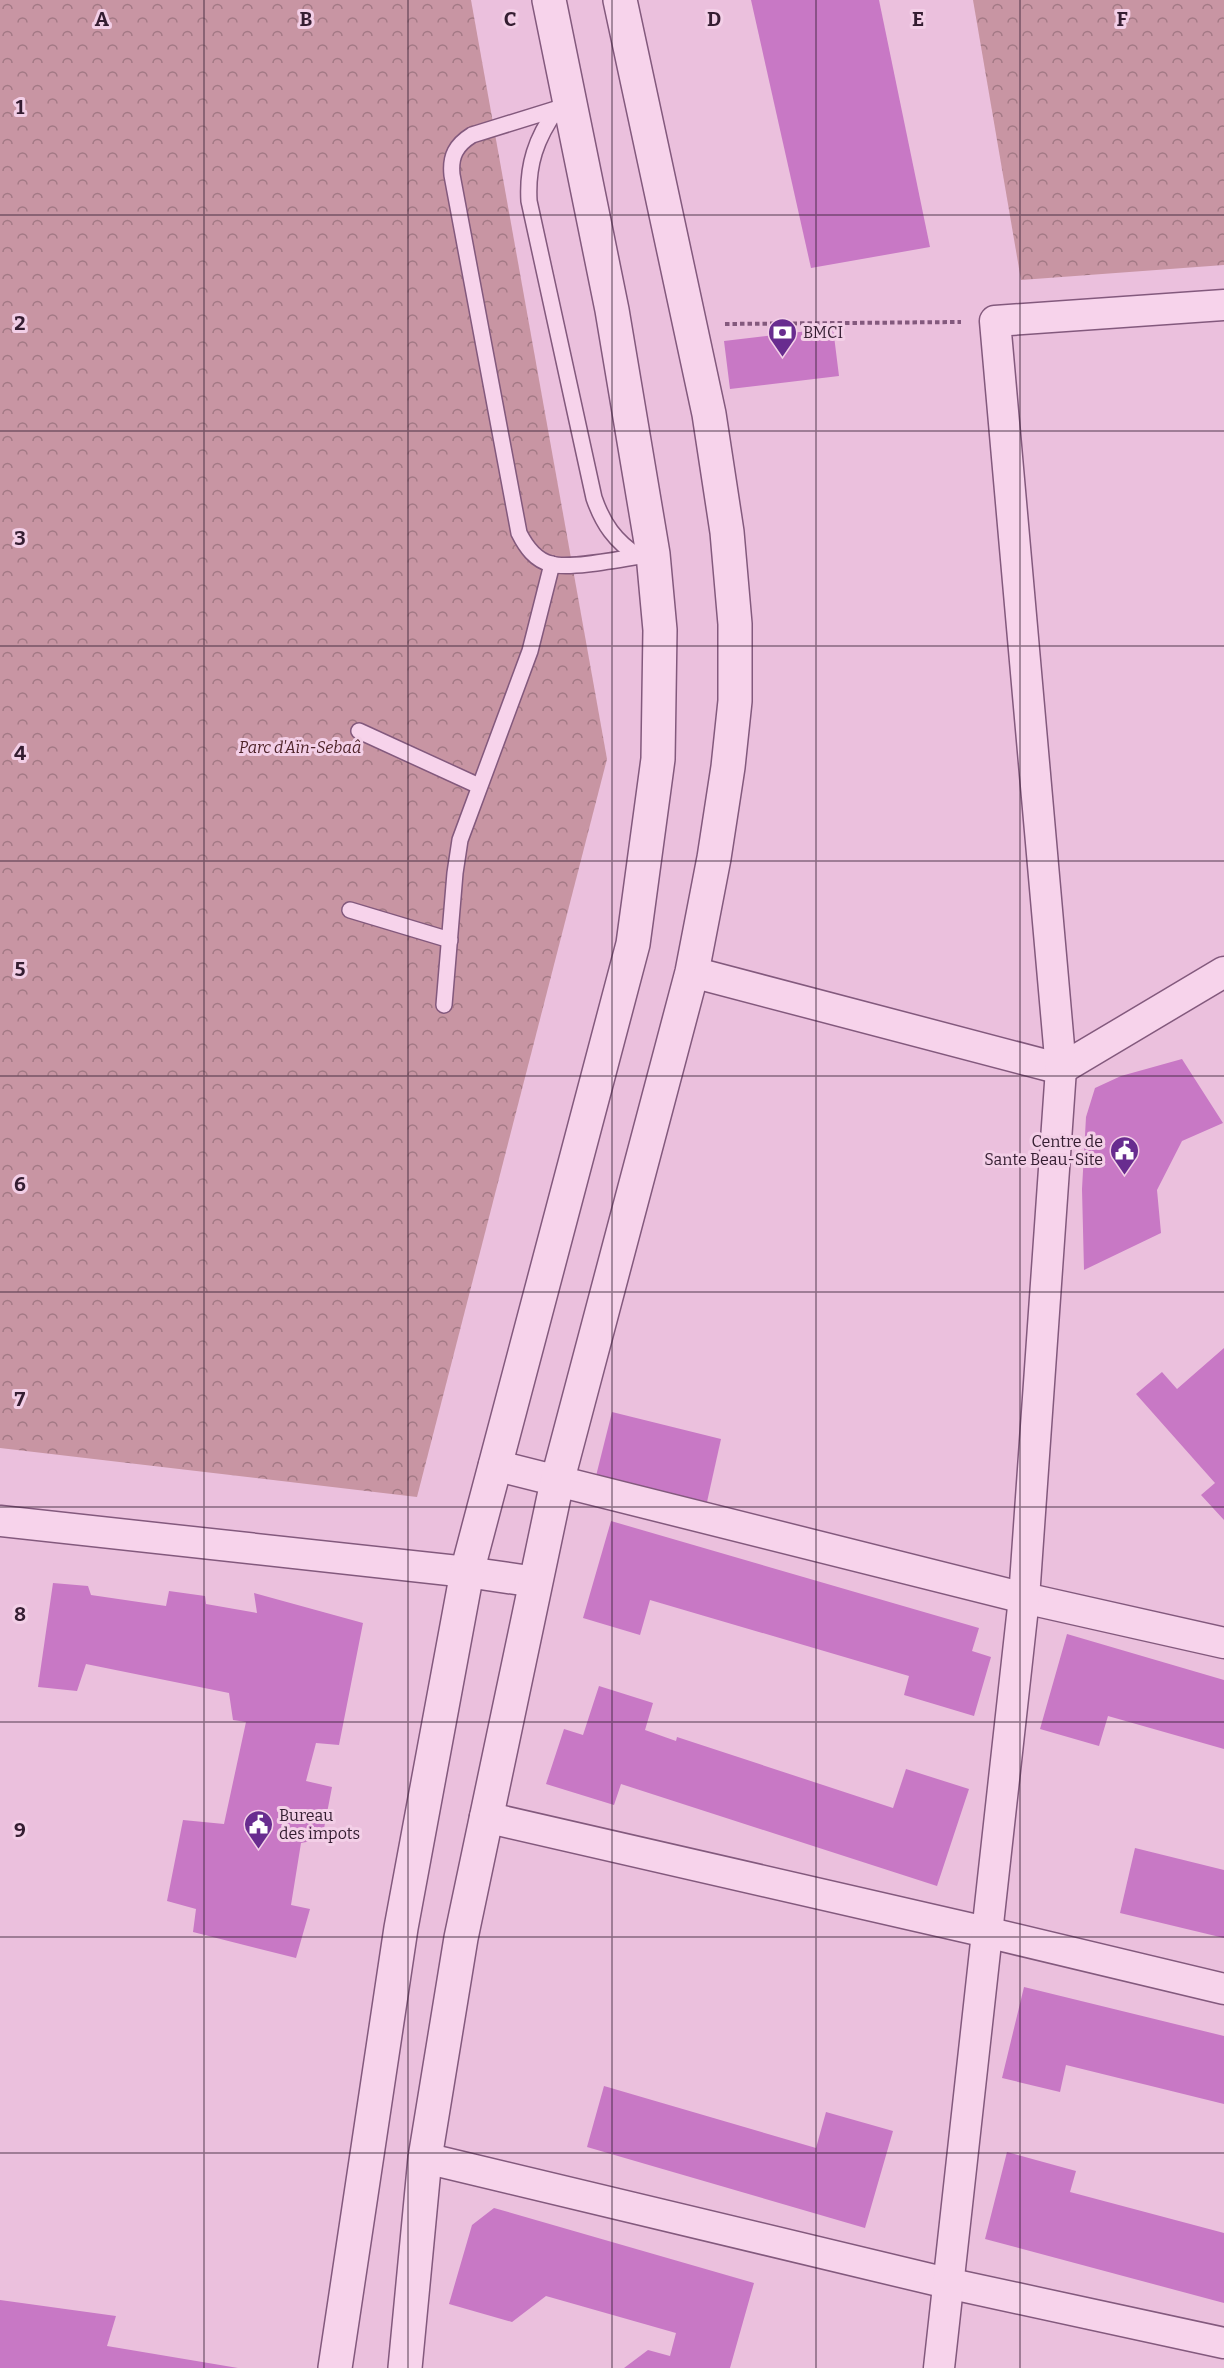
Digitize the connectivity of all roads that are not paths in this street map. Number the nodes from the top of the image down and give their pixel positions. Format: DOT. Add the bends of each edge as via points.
graph roads {
  1 [pos="549,0"];
  2 [pos="620,0"];
  3 [pos="564,107"];
  4 [pos="1224,305"];
  5 [pos="646,555"];
  6 [pos="552,564"];
  7 [pos="360,731"];
  8 [pos="478,786"];
  9 [pos="350,910"];
  10 [pos="450,940"];
  11 [pos="692,972"];
  12 [pos="1224,972"];
  13 [pos="444,1005"];
  14 [pos="1061,1070"];
  15 [pos="494,1466"];
  16 [pos="557,1482"];
  17 [pos="0,1521"];
  18 [pos="467,1572"];
  19 [pos="536,1582"];
  20 [pos="1024,1598"];
  21 [pos="1224,1643"];
  22 [pos="485,1817"];
  23 [pos="986,1932"];
  24 [pos="1224,1989"];
  25 [pos="425,2158"];
  26 [pos="947,2283"];
  27 [pos="1224,2343"];
  28 [pos="335,2368"];
  29 [pos="405,2368"];
  30 [pos="939,2368"];
  1 -- 3 [label="street"];
  2 -- 11 [label="street" via="709,414 727,532 735,624 735,701 728,767"];
  3 -- 5 [label="street" via="612,310"];
  3 -- 5 [label="lane" via="544,127 535,146 529,201 594,498 610,533 623,546"];
  3 -- 6 [label="lane" via="472,135 454,151 451,162 519,533 526,547"];
  4 -- 14 [label="street" via="995,321"];
  5 -- 6 [label="lane" via="567,566"];
  5 -- 15 [label="street" via="660,630 658,759 633,944"];
  6 -- 8 [label="lane" via="530,651"];
  7 -- 8 [label="lane"];
  8 -- 10 [label="lane" via="460,840"];
  9 -- 10 [label="lane"];
  10 -- 13 [label="lane"];
  11 -- 14 [label="street"];
  11 -- 16 [label="street"];
  12 -- 14 [label="street"];
  14 -- 20 [label="street"];
  15 -- 16 [label="street"];
  15 -- 18 [label="street"];
  16 -- 19 [label="street"];
  16 -- 20 [label="street"];
  17 -- 18 [label="street"];
  18 -- 19 [label="street"];
  18 -- 28 [label="street" via="401,1928"];
  19 -- 22 [label="street"];
  20 -- 21 [label="street"];
  20 -- 23 [label="street"];
  22 -- 23 [label="street"];
  22 -- 25 [label="street"];
  23 -- 24 [label="street"];
  23 -- 26 [label="street"];
  25 -- 26 [label="street"];
  25 -- 29 [label="street"];
  26 -- 27 [label="street"];
  26 -- 30 [label="street"];
}
